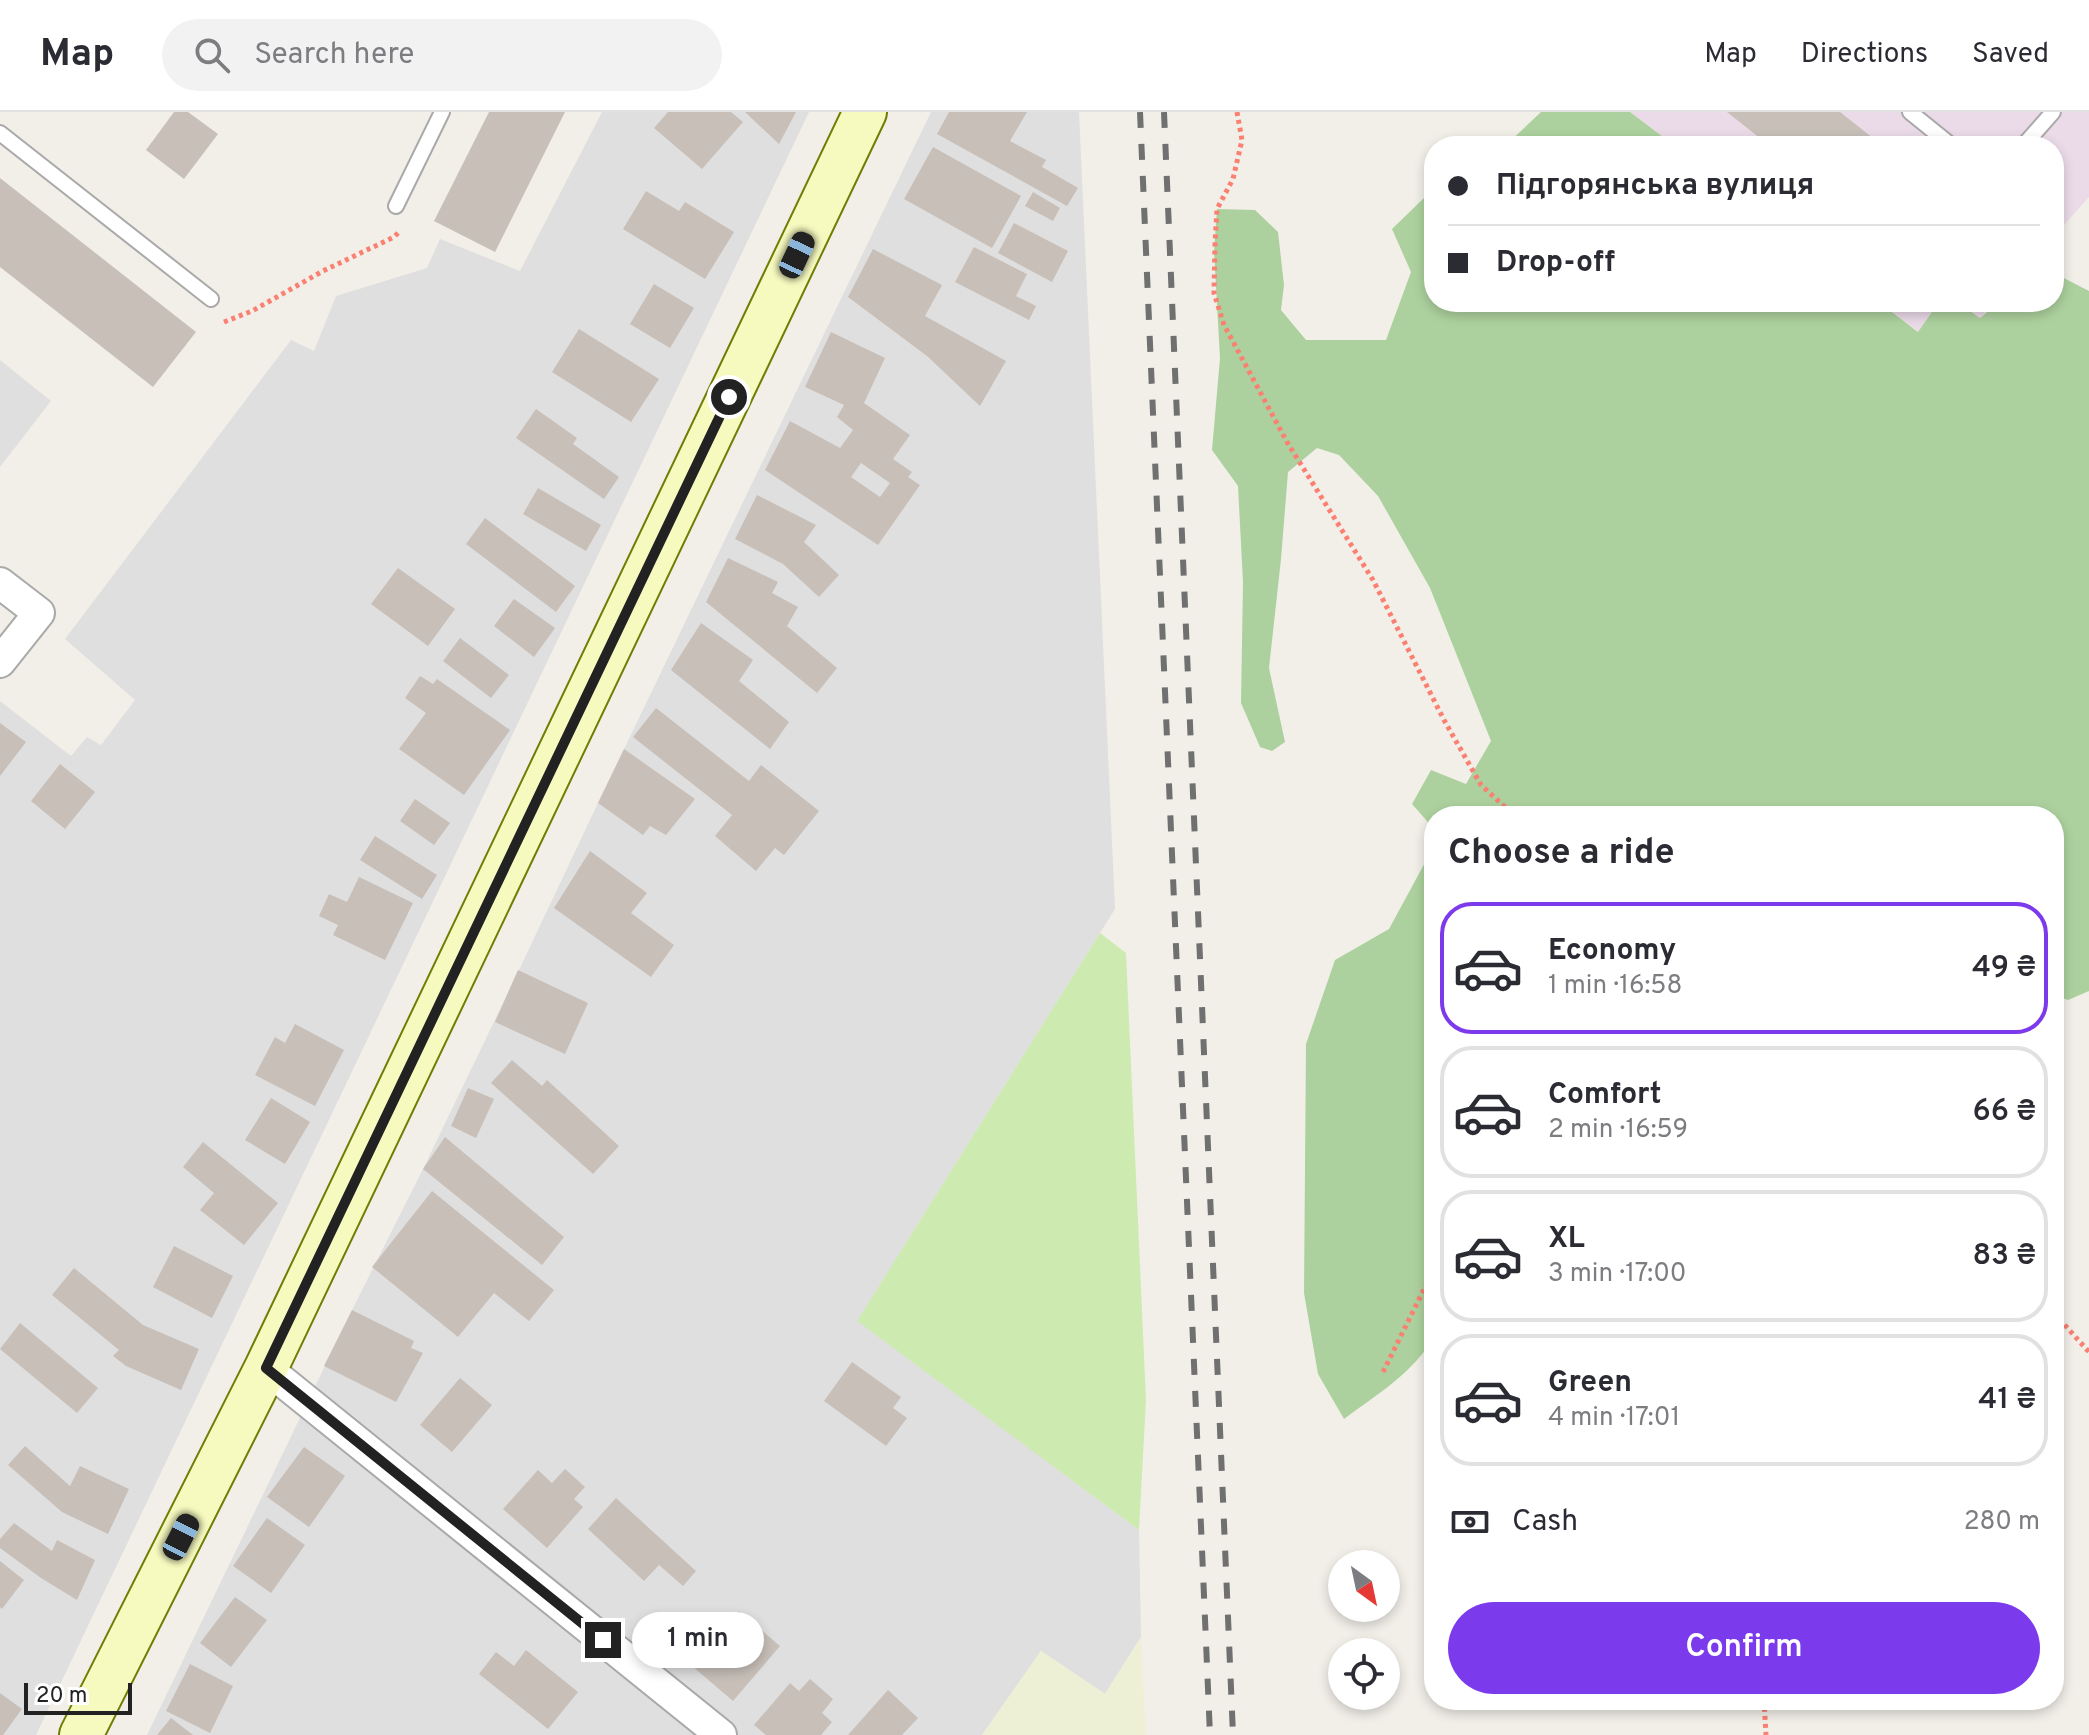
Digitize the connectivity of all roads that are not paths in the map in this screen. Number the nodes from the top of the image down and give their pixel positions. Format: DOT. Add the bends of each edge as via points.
graph roads {
  1 [pos="442,112"];
  2 [pos="865,112"];
  3 [pos="1910,112"];
  4 [pos="2053,112"];
  5 [pos="0,133"];
  6 [pos="1940,136"];
  7 [pos="2032,136"];
  8 [pos="396,206"];
  9 [pos="211,299"];
  10 [pos="0,583"];
  11 [pos="0,662"];
  12 [pos="266,1368"];
  13 [pos="81,1735"];
  14 [pos="721,1735"];
  1 -- 8 [label="lane"];
  2 -- 12 [label="main road"];
  3 -- 6 [label="lane"];
  4 -- 7 [label="lane"];
  5 -- 9 [label="lane"];
  10 -- 11 [label="street" via="39,613"];
  12 -- 13 [label="main road"];
  12 -- 14 [label="street"];
}
